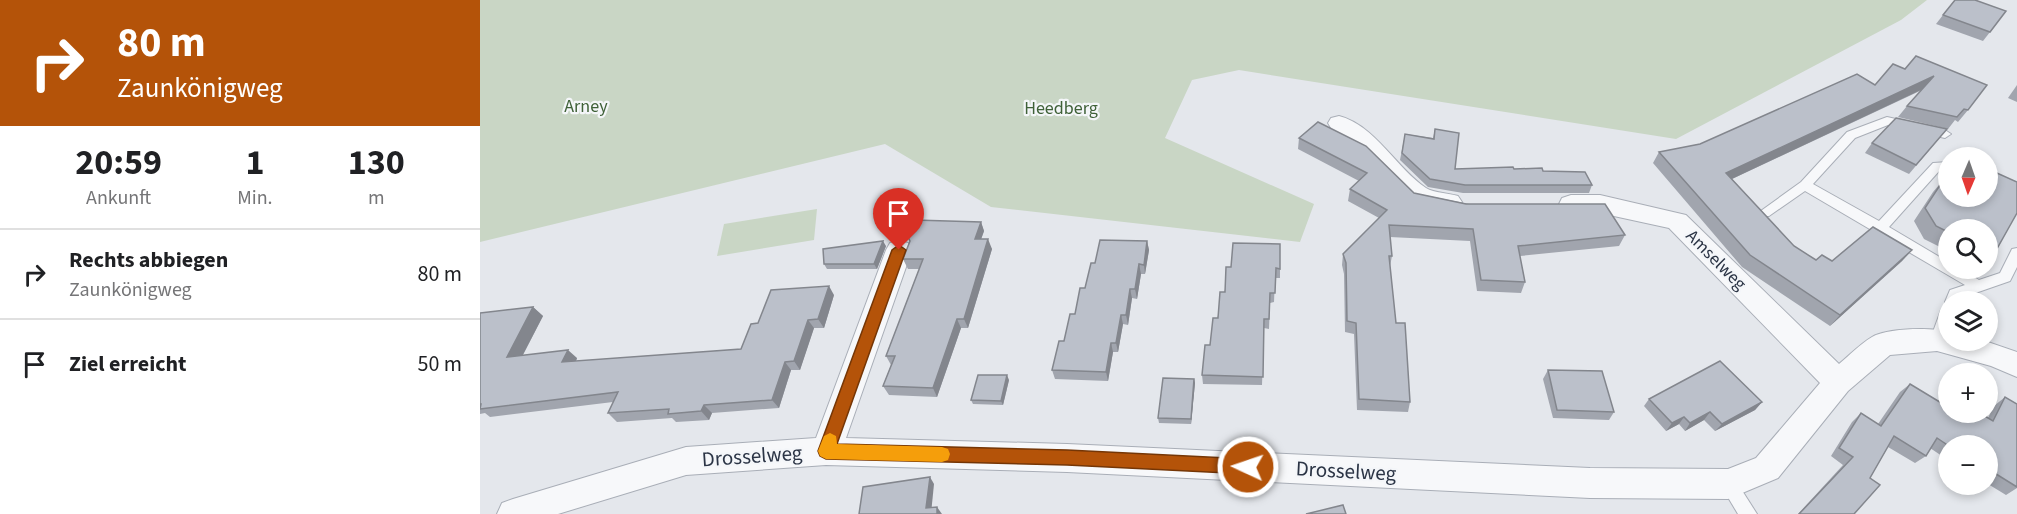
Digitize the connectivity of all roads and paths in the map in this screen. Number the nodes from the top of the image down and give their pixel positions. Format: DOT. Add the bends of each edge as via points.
graph roads {
  1 [pos="1339,123"];
  2 [pos="1945,134"];
  3 [pos="1938,166"];
  4 [pos="1805,185"];
  5 [pos="1473,204"];
  6 [pos="1548,204"];
  7 [pos="1764,213"];
  8 [pos="1880,228"];
  9 [pos="899,250"];
  10 [pos="2017,253"];
  11 [pos="1977,286"];
  12 [pos="1963,291"];
  13 [pos="1937,340"];
  14 [pos="2017,365"];
  15 [pos="1838,382"];
  16 [pos="826,451"];
  17 [pos="1728,484"];
  18 [pos="513,514"];
  19 [pos="1748,514"];
  1 -- 5 [label="street" via="1364,141 1420,196"];
  2 -- 4 [label="lane" via="1887,121 1851,135"];
  3 -- 8 [label="lane"];
  4 -- 7 [label="lane"];
  4 -- 8 [label="lane"];
  6 -- 15 [label="street, Amselweg" via="1600,204 1677,221"];
  8 -- 11 [label="lane"];
  9 -- 16 [label="street"];
  10 -- 11 [label="lane" via="2005,277"];
  11 -- 12 [label="lane"];
  13 -- 14 [label="street, Drosselweg"];
  13 -- 15 [label="street, Drosselweg" via="1883,344"];
  15 -- 17 [label="street, Drosselweg" via="1767,468"];
  16 -- 17 [label="street, Drosselweg" via="1067,458 1590,483"];
  16 -- 18 [label="street, Drosselweg" via="686,461"];
  17 -- 19 [label="lane"];
}
